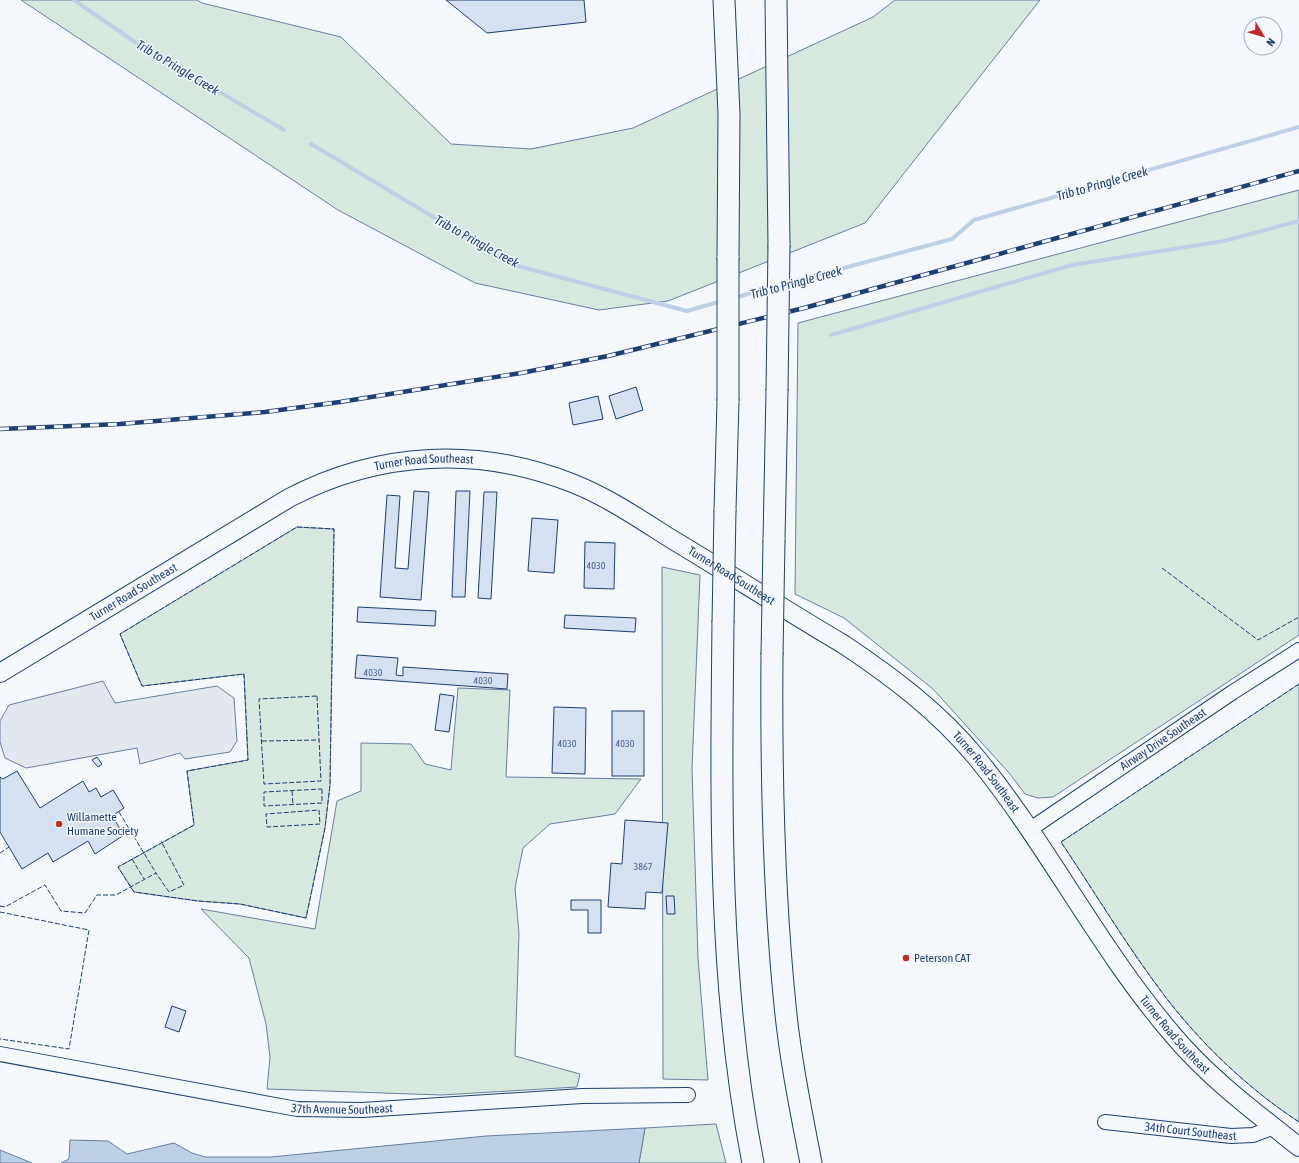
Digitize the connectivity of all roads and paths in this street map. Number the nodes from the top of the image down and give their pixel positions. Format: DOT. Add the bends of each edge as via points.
graph roads {
  1 [pos="724,0"];
  2 [pos="776,0"];
  3 [pos="1299,650"];
  4 [pos="0,673"];
  5 [pos="1029,830"];
  6 [pos="0,1054"];
  7 [pos="688,1095"];
  8 [pos="1105,1122"];
  9 [pos="1274,1127"];
  10 [pos="1299,1147"];
  11 [pos="754,1163"];
  12 [pos="812,1163"];
  1 -- 11 [label="highway, bridge" via="729,114 722,875 732,1018"];
  2 -- 12 [label="highway, bridge" via="779,245 771,768 777,913 785,1006"];
  3 -- 5 [label="street, Airway Drive Southeast"];
  4 -- 5 [label="main road, Turner Road Southeast" via="257,516 312,486 363,468 391,463 423,459 482,460 543,473 574,483 604,498 865,658 900,684 951,730 975,756"];
  5 -- 9 [label="main road, Turner Road Southeast" via="1142,997 1173,1036 1204,1068"];
  6 -- 7 [label="street, 37th Avenue Southeast" via="297,1109 362,1110 582,1096"];
  8 -- 9 [label="street, 34th Court Southeast" via="1231,1136 1253,1135"];
  9 -- 10 [label="main road, Turner Road Southeast"];
}
